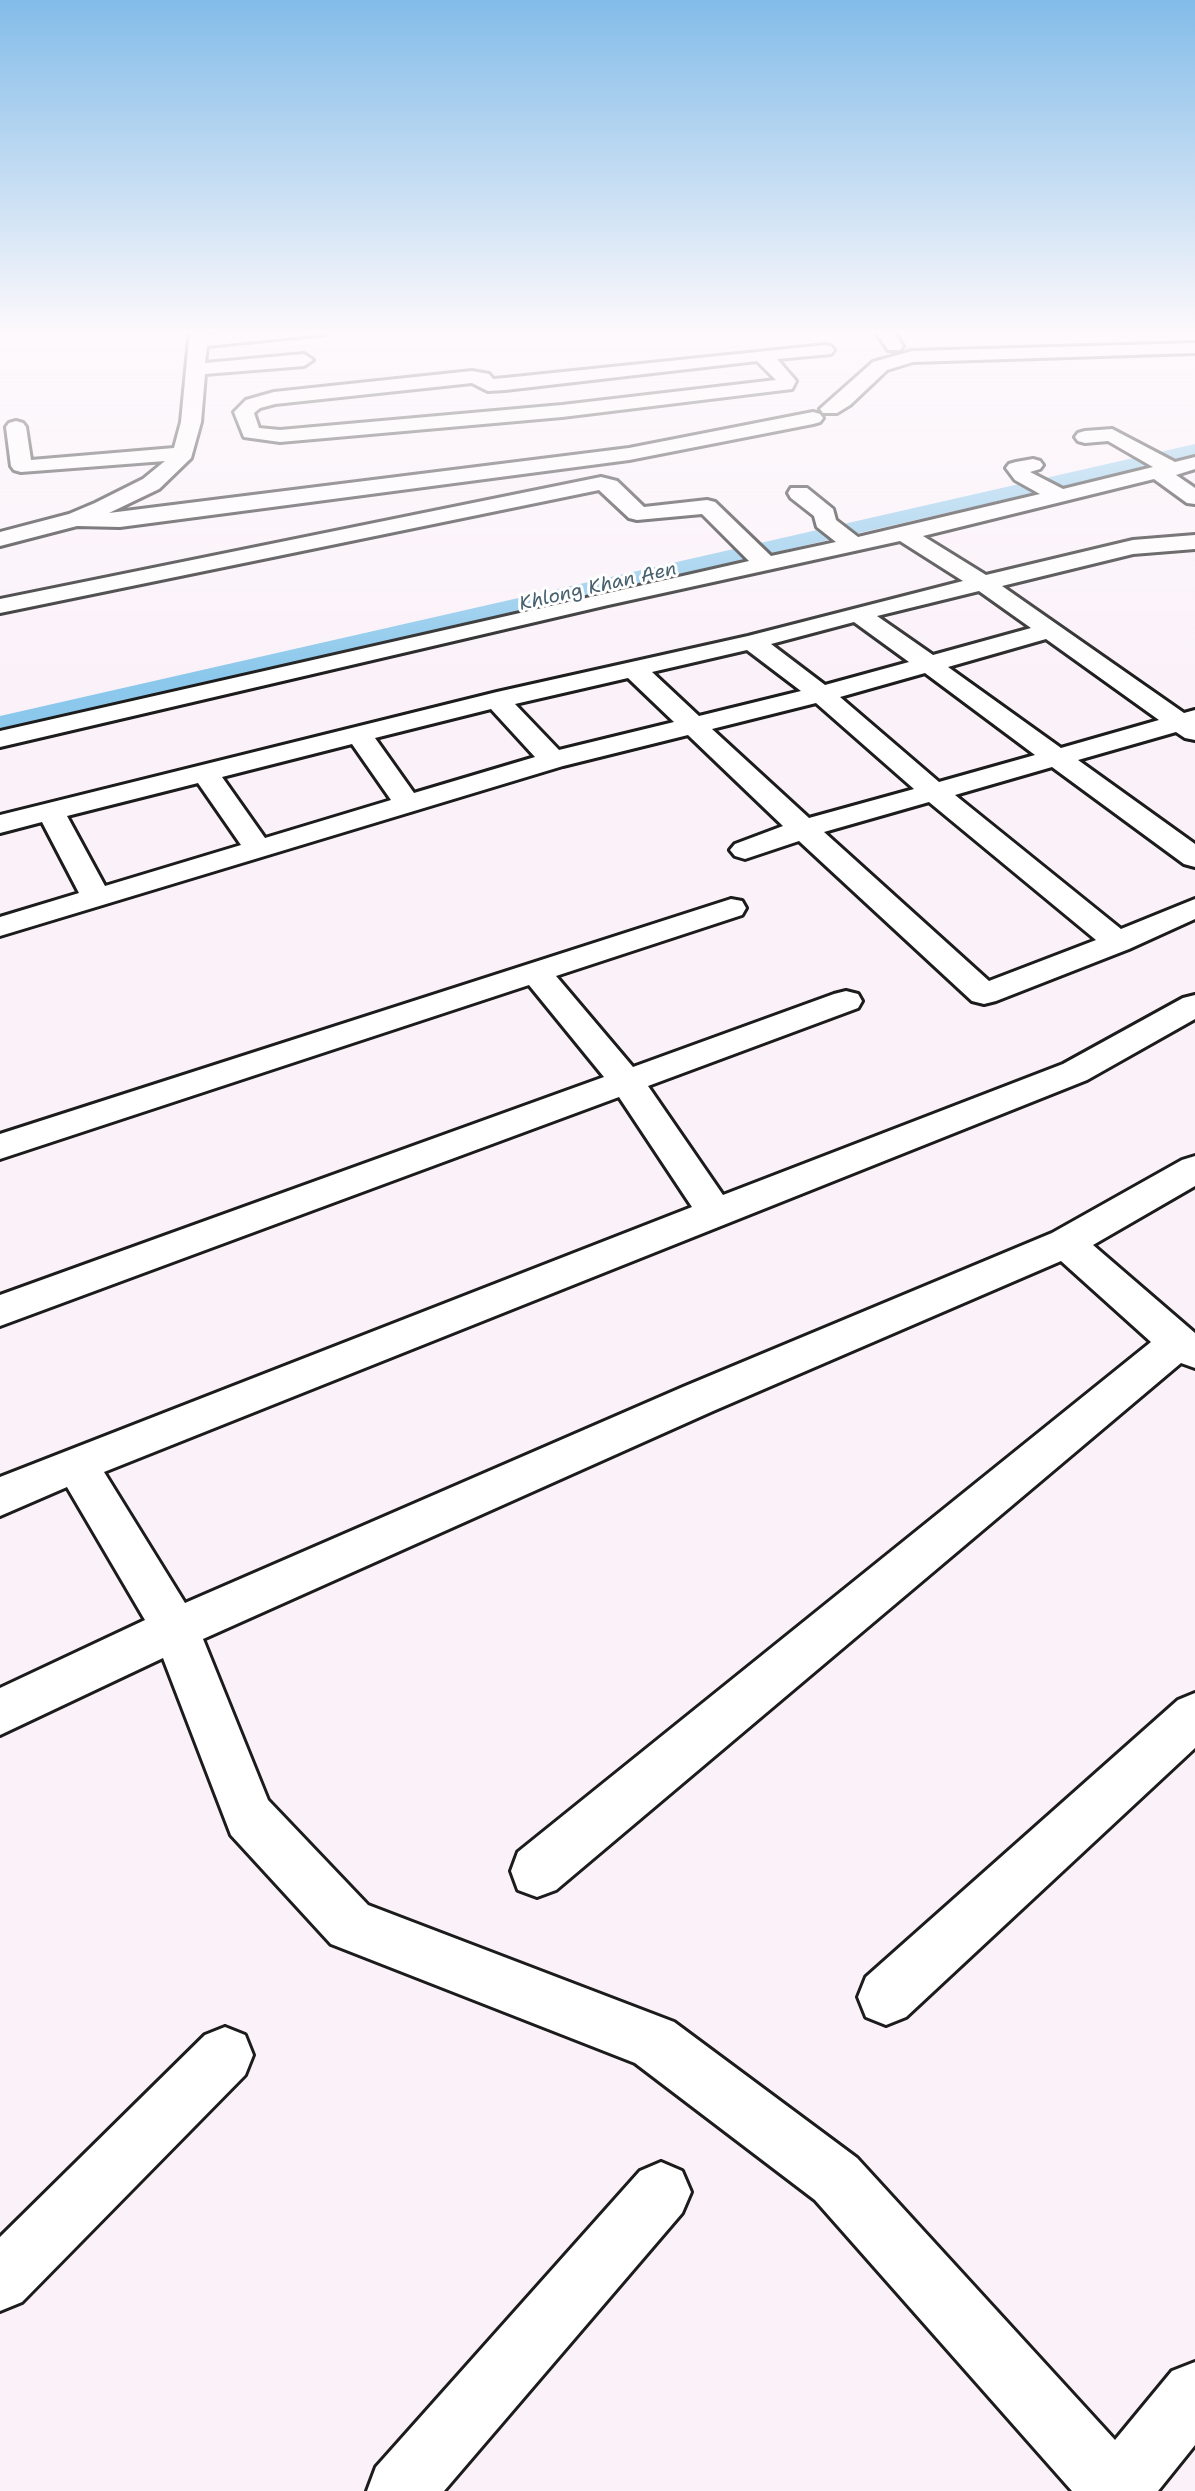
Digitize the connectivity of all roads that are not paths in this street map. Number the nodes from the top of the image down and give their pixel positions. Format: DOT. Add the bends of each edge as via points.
graph roads {
  1 [pos="18,445"];
  2 [pos="63,445"];
  3 [pos="188,445"];
  4 [pos="659,445"];
  5 [pos="1108,445"];
  6 [pos="1127,445"];
  7 [pos="1176,445"];
  8 [pos="19,451"];
  9 [pos="183,453"];
  10 [pos="1195,455"];
  11 [pos="1104,457"];
  12 [pos="380,466"];
  13 [pos="1171,467"];
  14 [pos="442,475"];
  15 [pos="400,476"];
  16 [pos="535,487"];
  17 [pos="799,492"];
  18 [pos="1195,498"];
  19 [pos="103,509"];
  20 [pos="77,519"];
  21 [pos="904,534"];
  22 [pos="7,536"];
  23 [pos="850,542"];
  24 [pos="1195,542"];
  25 [pos="756,553"];
  26 [pos="984,584"];
  27 [pos="0,596"];
  28 [pos="0,606"];
  29 [pos="858,613"];
  30 [pos="1049,631"];
  31 [pos="752,642"];
  32 [pos="929,665"];
  33 [pos="633,669"];
  34 [pos="821,694"];
  35 [pos="497,700"];
  36 [pos="1190,724"];
  37 [pos="694,727"];
  38 [pos="359,735"];
  39 [pos="0,739"];
  40 [pos="1055,757"];
  41 [pos="553,760"];
  42 [pos="205,773"];
  43 [pos="934,792"];
  44 [pos="407,803"];
  45 [pos="50,811"];
  46 [pos="0,824"];
  47 [pos="803,829"];
  48 [pos="260,850"];
  49 [pos="745,850"];
  50 [pos="1195,858"];
  51 [pos="97,899"];
  52 [pos="731,908"];
  53 [pos="1195,908"];
  54 [pos="0,927"];
  55 [pos="1118,942"];
  56 [pos="535,972"];
  57 [pos="846,1000"];
  58 [pos="1195,1005"];
  59 [pos="626,1081"];
  60 [pos="0,1147"];
  61 [pos="1195,1169"];
  62 [pos="715,1212"];
  63 [pos="1066,1243"];
  64 [pos="0,1311"];
  65 [pos="1187,1347"];
  66 [pos="76,1464"];
  67 [pos="0,1497"];
  68 [pos="175,1629"];
  69 [pos="0,1712"];
  70 [pos="1195,1716"];
  71 [pos="537,1871"];
  72 [pos="886,1997"];
  73 [pos="225,2055"];
  74 [pos="661,2192"];
  75 [pos="0,2280"];
  76 [pos="1195,2394"];
  77 [pos="400,2491"];
  78 [pos="1116,2491"];
  1 -- 8 [label="street"];
  2 -- 8 [label="street"];
  3 -- 9 [label="street"];
  4 -- 14 [label="street"];
  5 -- 11 [label="street"];
  6 -- 13 [label="street"];
  7 -- 10 [label="street"];
  8 -- 9 [label="street" via="21,466 36,468"];
  9 -- 19 [label="street" via="159,478"];
  11 -- 13 [label="street"];
  11 -- 21 [label="street"];
  12 -- 15 [label="street" via="393,466"];
  13 -- 18 [label="street"];
  14 -- 15 [label="street"];
  14 -- 20 [label="street" via="120,520"];
  15 -- 19 [label="street" via="131,510"];
  16 -- 27 [label="street"];
  17 -- 23 [label="street"];
  19 -- 20 [label="street"];
  20 -- 22 [label="street"];
  21 -- 23 [label="street"];
  21 -- 26 [label="street"];
  23 -- 25 [label="street"];
  24 -- 26 [label="street" via="1133,547"];
  25 -- 28 [label="street" via="703,506 637,513 601,483"];
  25 -- 39 [label="street" via="608,598"];
  26 -- 29 [label="street"];
  26 -- 30 [label="street"];
  29 -- 31 [label="street"];
  29 -- 32 [label="street"];
  30 -- 32 [label="street"];
  30 -- 36 [label="street"];
  31 -- 33 [label="street"];
  31 -- 34 [label="street"];
  32 -- 34 [label="street"];
  32 -- 40 [label="street"];
  33 -- 35 [label="street"];
  33 -- 37 [label="street"];
  34 -- 37 [label="street"];
  34 -- 43 [label="street"];
  35 -- 38 [label="street"];
  35 -- 41 [label="street"];
  36 -- 40 [label="street"];
  37 -- 41 [label="street"];
  37 -- 47 [label="street"];
  38 -- 42 [label="street"];
  38 -- 44 [label="street"];
  40 -- 43 [label="street"];
  40 -- 50 [label="street"];
  41 -- 44 [label="street"];
  42 -- 45 [label="street"];
  42 -- 48 [label="street"];
  43 -- 47 [label="street"];
  43 -- 55 [label="street"];
  44 -- 48 [label="street"];
  45 -- 46 [label="street"];
  45 -- 51 [label="street"];
  47 -- 49 [label="street"];
  47 -- 55 [label="street" via="985,993"];
  48 -- 51 [label="street"];
  51 -- 54 [label="street"];
  52 -- 56 [label="street"];
  53 -- 55 [label="street"];
  56 -- 59 [label="street"];
  56 -- 60 [label="street"];
  57 -- 59 [label="street"];
  58 -- 62 [label="street" via="1075,1072"];
  59 -- 62 [label="street"];
  59 -- 64 [label="street"];
  61 -- 63 [label="street"];
  62 -- 66 [label="street"];
  63 -- 65 [label="street"];
  63 -- 68 [label="street"];
  65 -- 71 [label="street"];
  66 -- 67 [label="street"];
  66 -- 68 [label="street"];
  68 -- 69 [label="street"];
  68 -- 78 [label="street" via="249,1817 350,1925 654,2042 836,2179"];
  70 -- 72 [label="street"];
  73 -- 75 [label="street"];
  74 -- 77 [label="street"];
  76 -- 78 [label="street"];
}
